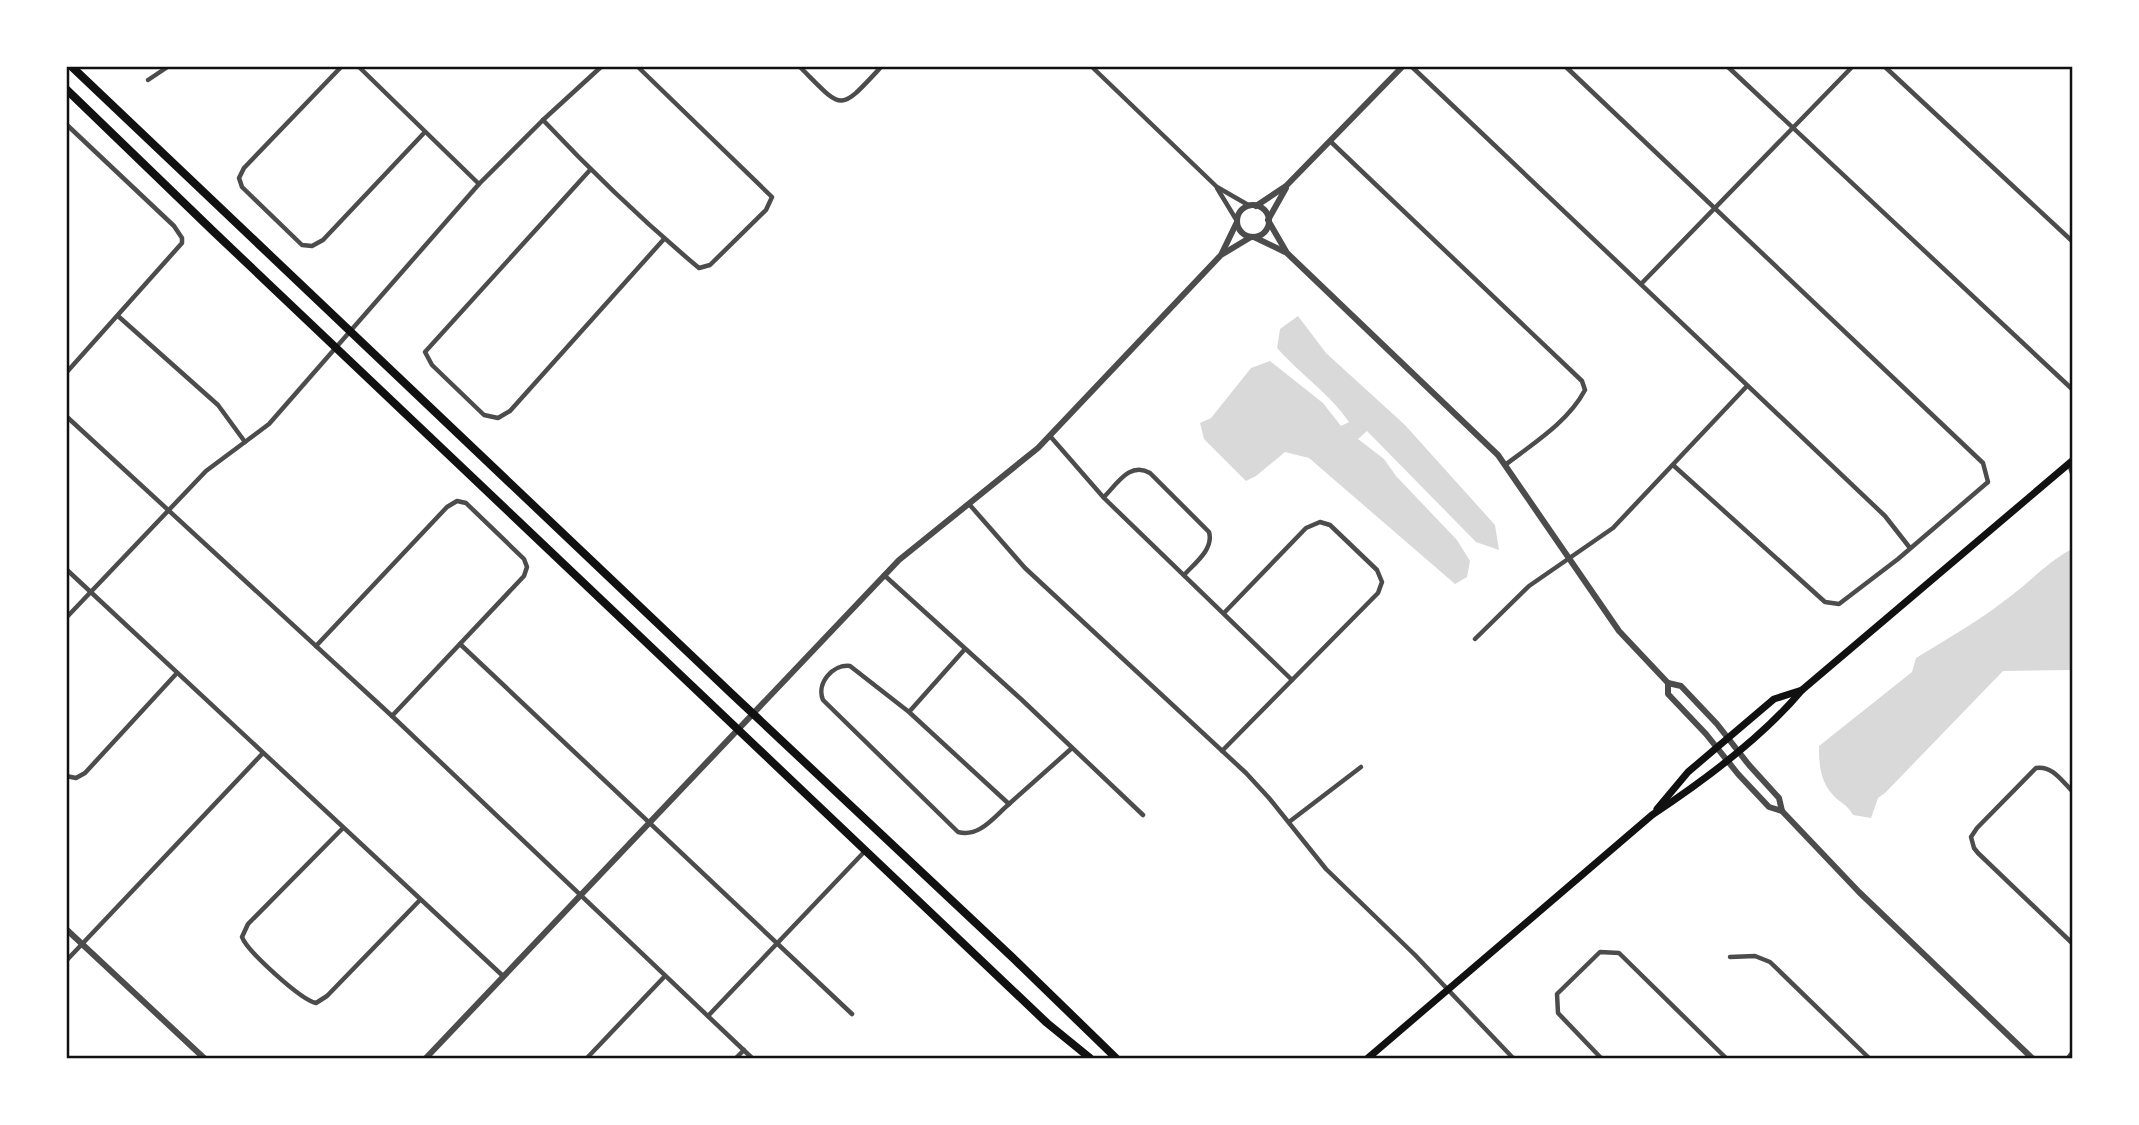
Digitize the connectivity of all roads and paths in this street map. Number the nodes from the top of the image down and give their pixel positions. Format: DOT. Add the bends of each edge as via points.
graph roads {
  1 [pos="71,66"];
  2 [pos="169,66"];
  3 [pos="342,66"];
  4 [pos="358,66"];
  5 [pos="601,66"];
  6 [pos="637,66"];
  7 [pos="799,66"];
  8 [pos="882,66"];
  9 [pos="1091,66"];
  10 [pos="1403,66"];
  11 [pos="1411,66"];
  12 [pos="1565,66"];
  13 [pos="1727,66"];
  14 [pos="1853,66"];
  15 [pos="1884,66"];
  16 [pos="148,80"];
  17 [pos="66,89"];
  18 [pos="543,120"];
  19 [pos="66,124"];
  20 [pos="1794,128"];
  21 [pos="424,133"];
  22 [pos="1330,141"];
  23 [pos="590,170"];
  24 [pos="478,184"];
  25 [pos="1286,186"];
  26 [pos="1217,187"];
  27 [pos="1253,206"];
  28 [pos="1715,208"];
  29 [pos="1268,221"];
  30 [pos="1237,222"];
  31 [pos="1252,237"];
  32 [pos="664,239"];
  33 [pos="2073,241"];
  34 [pos="1287,253"];
  35 [pos="1221,255"];
  36 [pos="1641,284"];
  37 [pos="118,316"];
  38 [pos="351,332"];
  39 [pos="336,348"];
  40 [pos="66,373"];
  41 [pos="1747,386"];
  42 [pos="2073,389"];
  43 [pos="66,416"];
  44 [pos="1050,436"];
  45 [pos="245,442"];
  46 [pos="2071,464"];
  47 [pos="1506,465"];
  48 [pos="1673,465"];
  49 [pos="2073,473"];
  50 [pos="1104,498"];
  51 [pos="969,504"];
  52 [pos="169,510"];
  53 [pos="1910,548"];
  54 [pos="1569,559"];
  55 [pos="66,569"];
  56 [pos="884,575"];
  57 [pos="1184,575"];
  58 [pos="92,593"];
  59 [pos="1224,613"];
  60 [pos="66,618"];
  61 [pos="1475,639"];
  62 [pos="460,644"];
  63 [pos="316,646"];
  64 [pos="964,649"];
  65 [pos="177,673"];
  66 [pos="1292,680"];
  67 [pos="1668,683"];
  68 [pos="1802,690"];
  69 [pos="909,712"];
  70 [pos="753,714"];
  71 [pos="392,716"];
  72 [pos="738,729"];
  73 [pos="1728,738"];
  74 [pos="1717,747"];
  75 [pos="1072,748"];
  76 [pos="1222,751"];
  77 [pos="1738,751"];
  78 [pos="263,753"];
  79 [pos="1727,760"];
  80 [pos="1362,767"];
  81 [pos="66,776"];
  82 [pos="2073,791"];
  83 [pos="1009,804"];
  84 [pos="1782,811"];
  85 [pos="1143,815"];
  86 [pos="1652,815"];
  87 [pos="648,822"];
  88 [pos="1289,822"];
  89 [pos="343,828"];
  90 [pos="866,850"];
  91 [pos="579,895"];
  92 [pos="420,900"];
  93 [pos="66,929"];
  94 [pos="777,943"];
  95 [pos="2073,943"];
  96 [pos="83,944"];
  97 [pos="1730,957"];
  98 [pos="66,961"];
  99 [pos="503,976"];
  100 [pos="665,976"];
  101 [pos="1447,989"];
  102 [pos="852,1014"];
  103 [pos="708,1016"];
  104 [pos="744,1050"];
  105 [pos="2073,1054"];
  106 [pos="204,1059"];
  107 [pos="426,1059"];
  108 [pos="587,1059"];
  109 [pos="736,1059"];
  110 [pos="752,1059"];
  111 [pos="1090,1059"];
  112 [pos="1116,1059"];
  113 [pos="1368,1059"];
  114 [pos="1513,1059"];
  115 [pos="1601,1059"];
  116 [pos="1726,1059"];
  117 [pos="1869,1059"];
  118 [pos="2032,1059"];
  119 [pos="2068,1059"];
  1 -- 38 [label="main road"];
  2 -- 16 [label="street"];
  3 -- 21 [label="street" via="239,178 242,187 302,245 323,240"];
  4 -- 21 [label="street"];
  5 -- 18 [label="street"];
  6 -- 32 [label="street" via="772,197 766,211 710,265 699,268"];
  7 -- 8 [label="street" via="832,100 843,102"];
  9 -- 26 [label="street"];
  10 -- 22 [label="street"];
  11 -- 36 [label="street"];
  12 -- 28 [label="street"];
  13 -- 20 [label="street"];
  14 -- 20 [label="street"];
  15 -- 33 [label="street"];
  17 -- 39 [label="main road"];
  18 -- 23 [label="street"];
  18 -- 24 [label="street"];
  19 -- 37 [label="street" via="182,238 180,247"];
  20 -- 28 [label="street"];
  20 -- 42 [label="street"];
  21 -- 24 [label="street"];
  22 -- 25 [label="street"];
  22 -- 47 [label="street" via="1583,381 1586,390 1581,398"];
  23 -- 32 [label="street"];
  23 -- 32 [label="street" via="425,352 432,365 484,415 498,418 510,411"];
  24 -- 38 [label="street"];
  25 -- 27 [label="street"];
  25 -- 29 [label="street"];
  26 -- 27 [label="street"];
  26 -- 30 [label="street"];
  27 -- 29 [label="street" via="1265,211"];
  27 -- 30 [label="street" via="1241,210"];
  28 -- 36 [label="street"];
  28 -- 53 [label="street" via="1983,463 1988,482"];
  29 -- 31 [label="street" via="1264,232"];
  29 -- 34 [label="street"];
  30 -- 31 [label="street" via="1241,232"];
  30 -- 35 [label="street"];
  31 -- 34 [label="street"];
  31 -- 35 [label="street"];
  34 -- 47 [label="street"];
  35 -- 44 [label="street"];
  36 -- 41 [label="street"];
  37 -- 40 [label="street"];
  37 -- 45 [label="street" via="218,405"];
  38 -- 39 [label="street"];
  38 -- 70 [label="main road"];
  39 -- 45 [label="street" via="270,424"];
  39 -- 72 [label="main road"];
  41 -- 48 [label="street"];
  41 -- 53 [label="street" via="1885,516"];
  43 -- 52 [label="street"];
  44 -- 50 [label="street"];
  44 -- 51 [label="street"];
  45 -- 52 [label="street" via="213,465"];
  46 -- 49 [label="street"];
  46 -- 68 [label="main road"];
  47 -- 54 [label="street"];
  48 -- 53 [label="street" via="1825,602 1839,604"];
  48 -- 54 [label="street" via="1613,528"];
  50 -- 57 [label="street"];
  50 -- 57 [label="street" via="1135,469 1145,470 1160,482 1211,537 1209,548"];
  51 -- 56 [label="street"];
  51 -- 76 [label="street" via="1025,569"];
  52 -- 58 [label="street"];
  52 -- 63 [label="street"];
  54 -- 61 [label="street" via="1529,586"];
  54 -- 67 [label="street" via="1619,631"];
  55 -- 58 [label="street"];
  56 -- 64 [label="street"];
  56 -- 70 [label="street"];
  57 -- 59 [label="street"];
  58 -- 60 [label="street"];
  58 -- 65 [label="street"];
  59 -- 66 [label="street"];
  59 -- 66 [label="street" via="1306,528 1320,522 1377,570 1382,582 1378,593"];
  62 -- 63 [label="street" via="524,576 527,567 466,503 457,501"];
  62 -- 71 [label="street"];
  62 -- 87 [label="street"];
  63 -- 71 [label="street"];
  64 -- 69 [label="street"];
  64 -- 75 [label="street"];
  65 -- 78 [label="street"];
  65 -- 81 [label="street" via="85,773 76,778"];
  66 -- 76 [label="street"];
  67 -- 73 [label="street" via="1681,686"];
  67 -- 74 [label="street" via="1668,694"];
  68 -- 73 [label="main road" via="1774,699"];
  68 -- 77 [label="main road" via="1784,712"];
  69 -- 83 [label="street"];
  69 -- 83 [label="street" via="850,666 835,669 821,687 823,700 958,832 978,831"];
  70 -- 72 [label="street"];
  70 -- 112 [label="main road"];
  71 -- 91 [label="street"];
  72 -- 87 [label="street"];
  72 -- 90 [label="main road"];
  73 -- 74 [label="main road"];
  73 -- 77 [label="street"];
  74 -- 79 [label="street"];
  74 -- 86 [label="main road" via="1688,772"];
  75 -- 83 [label="street"];
  75 -- 85 [label="street"];
  76 -- 88 [label="street"];
  77 -- 79 [label="main road"];
  77 -- 84 [label="street" via="1779,798"];
  78 -- 89 [label="street"];
  78 -- 96 [label="street"];
  79 -- 84 [label="street" via="1769,807"];
  79 -- 86 [label="main road"];
  80 -- 88 [label="street"];
  82 -- 95 [label="street" via="2052,771 2036,768 1971,837 1978,853"];
  84 -- 118 [label="street"];
  86 -- 101 [label="main road"];
  87 -- 91 [label="street"];
  87 -- 94 [label="street"];
  88 -- 101 [label="street" via="1326,869"];
  89 -- 92 [label="street"];
  89 -- 92 [label="street" via="248,924 242,937 249,949 303,998 316,1003"];
  90 -- 94 [label="street"];
  90 -- 111 [label="main road"];
  91 -- 99 [label="street"];
  91 -- 100 [label="street"];
  92 -- 99 [label="street"];
  93 -- 96 [label="street"];
  94 -- 102 [label="street"];
  94 -- 103 [label="street"];
  96 -- 98 [label="street"];
  96 -- 106 [label="street"];
  97 -- 117 [label="street" via="1755,956 1770,962"];
  99 -- 107 [label="street"];
  100 -- 103 [label="street"];
  100 -- 108 [label="street"];
  101 -- 113 [label="main road"];
  101 -- 114 [label="street"];
  103 -- 104 [label="street"];
  104 -- 109 [label="street"];
  104 -- 110 [label="street"];
  105 -- 119 [label="street"];
  115 -- 116 [label="street" via="1558,1013 1557,994 1600,953 1619,953"];
}
